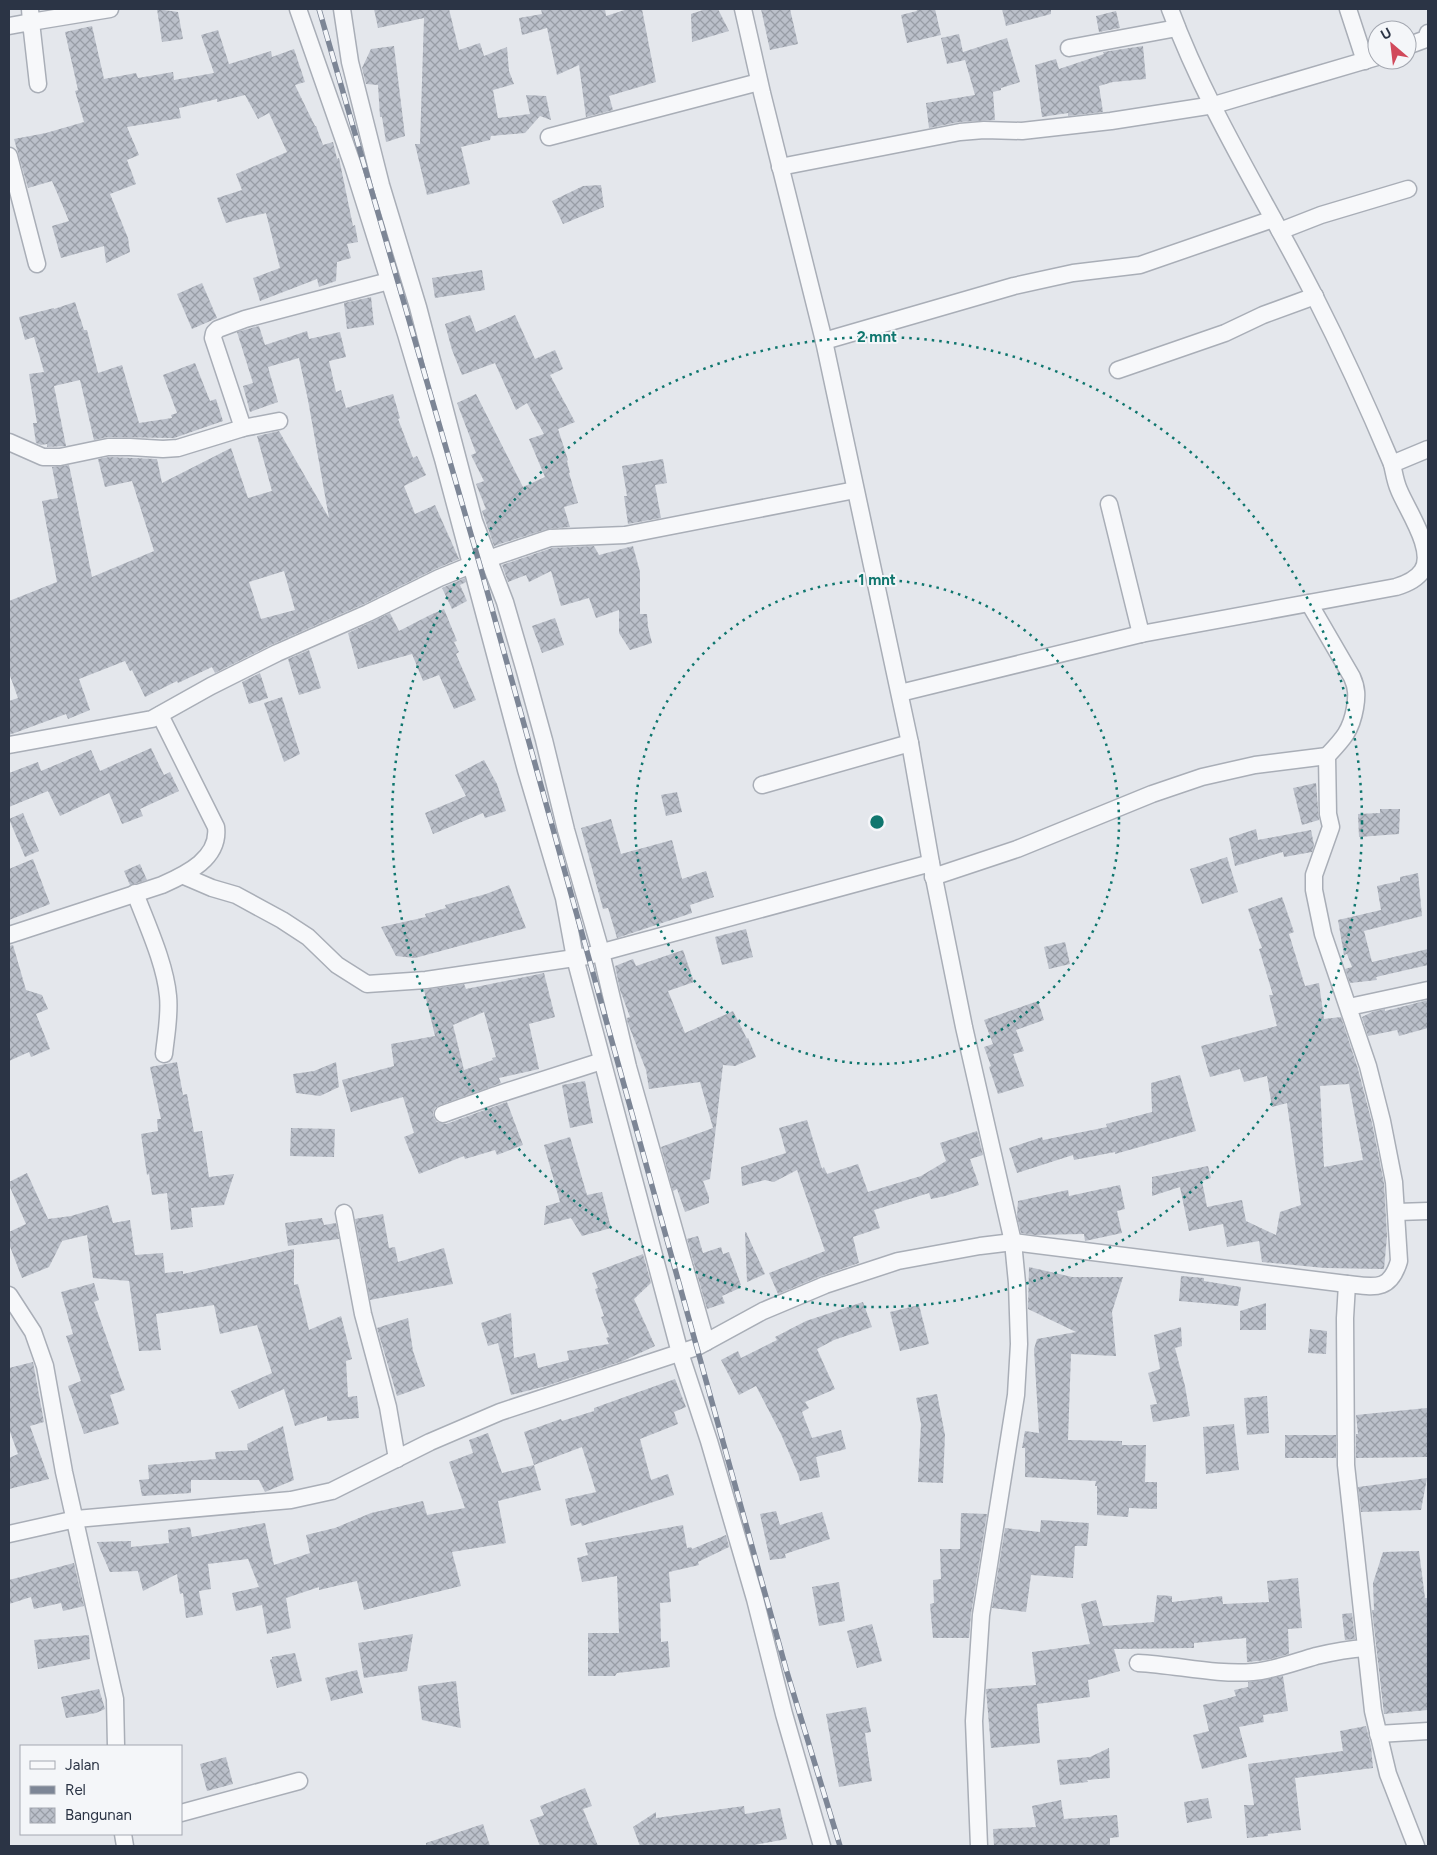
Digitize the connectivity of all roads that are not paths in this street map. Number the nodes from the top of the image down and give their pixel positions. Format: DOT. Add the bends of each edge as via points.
graph roads {
  1 [pos="110,9"];
  2 [pos="298,9"];
  3 [pos="342,9"];
  4 [pos="744,9"];
  5 [pos="1170,9"];
  6 [pos="1348,9"];
  7 [pos="30,15"];
  8 [pos="9,26"];
  9 [pos="1177,28"];
  10 [pos="1428,33"];
  11 [pos="1417,42"];
  12 [pos="1069,48"];
  13 [pos="1367,50"];
  14 [pos="1367,60"];
  15 [pos="760,82"];
  16 [pos="38,84"];
  17 [pos="1221,104"];
  18 [pos="549,136"];
  19 [pos="9,156"];
  20 [pos="780,167"];
  21 [pos="1408,189"];
  22 [pos="1284,225"];
  23 [pos="37,264"];
  24 [pos="389,281"];
  25 [pos="1315,296"];
  26 [pos="824,341"];
  27 [pos="1118,370"];
  28 [pos="279,421"];
  29 [pos="243,428"];
  30 [pos="9,442"];
  31 [pos="1428,449"];
  32 [pos="1400,460"];
  33 [pos="855,490"];
  34 [pos="1109,504"];
  35 [pos="488,559"];
  36 [pos="1428,560"];
  37 [pos="471,566"];
  38 [pos="1309,603"];
  39 [pos="1141,634"];
  40 [pos="900,693"];
  41 [pos="160,714"];
  42 [pos="910,743"];
  43 [pos="9,745"];
  44 [pos="1327,756"];
  45 [pos="762,785"];
  46 [pos="932,870"];
  47 [pos="184,876"];
  48 [pos="135,893"];
  49 [pos="9,935"];
  50 [pos="601,952"];
  51 [pos="575,958"];
  52 [pos="1428,990"];
  53 [pos="1349,1006"];
  54 [pos="164,1054"];
  55 [pos="602,1061"];
  56 [pos="443,1114"];
  57 [pos="1428,1211"];
  58 [pos="1397,1212"];
  59 [pos="344,1213"];
  60 [pos="1013,1242"];
  61 [pos="1347,1284"];
  62 [pos="9,1295"];
  63 [pos="706,1342"];
  64 [pos="680,1353"];
  65 [pos="397,1459"];
  66 [pos="76,1519"];
  67 [pos="9,1534"];
  68 [pos="1365,1648"];
  69 [pos="1138,1663"];
  70 [pos="1428,1731"];
  71 [pos="1378,1734"];
  72 [pos="116,1745"];
  73 [pos="299,1781"];
  74 [pos="182,1813"];
  75 [pos="822,1846"];
  76 [pos="978,1846"];
  77 [pos="1416,1846"];
  1 -- 7 [label="street"];
  2 -- 24 [label="street"];
  3 -- 35 [label="street" via="350,62 381,185 418,307 474,521"];
  4 -- 15 [label="street"];
  5 -- 9 [label="street"];
  6 -- 13 [label="street"];
  7 -- 8 [label="street"];
  7 -- 16 [label="street"];
  9 -- 12 [label="street"];
  9 -- 17 [label="street"];
  10 -- 11 [label="street" via="1426,39"];
  14 -- 17 [label="street"];
  15 -- 18 [label="street"];
  15 -- 20 [label="street"];
  17 -- 20 [label="street" via="1022,131 960,132"];
  17 -- 22 [label="street"];
  19 -- 23 [label="street"];
  20 -- 26 [label="street"];
  21 -- 22 [label="street"];
  22 -- 25 [label="street"];
  22 -- 26 [label="street" via="1140,265 1073,273 1014,286"];
  24 -- 29 [label="street" via="245,319 214,333"];
  24 -- 37 [label="street" via="443,459"];
  25 -- 27 [label="street" via="1225,333"];
  25 -- 32 [label="street" via="1375,424"];
  26 -- 33 [label="street"];
  28 -- 29 [label="street"];
  29 -- 30 [label="street" via="178,448 108,447 60,457 43,457"];
  31 -- 32 [label="street"];
  32 -- 36 [label="street" via="1398,488 1424,543"];
  33 -- 35 [label="street" via="625,535 550,538"];
  33 -- 40 [label="street"];
  34 -- 39 [label="street"];
  35 -- 50 [label="street" via="505,602 525,671"];
  36 -- 38 [label="street" via="1410,582"];
  37 -- 41 [label="street" via="277,653"];
  37 -- 51 [label="street" via="564,898"];
  38 -- 39 [label="street"];
  38 -- 44 [label="street" via="1357,690 1350,729"];
  39 -- 40 [label="street"];
  40 -- 42 [label="street"];
  41 -- 43 [label="street" via="152,719"];
  41 -- 47 [label="street" via="216,827 214,847"];
  42 -- 45 [label="street"];
  42 -- 46 [label="street"];
  44 -- 46 [label="street" via="1255,765 1202,777 1017,849"];
  44 -- 53 [label="street" via="1331,827 1314,875 1314,890 1323,934"];
  46 -- 50 [label="street"];
  46 -- 60 [label="street"];
  47 -- 48 [label="street"];
  47 -- 51 [label="street" via="236,895 282,920 308,937 337,965 367,984 426,980"];
  48 -- 49 [label="street"];
  48 -- 54 [label="street" via="164,973 168,995"];
  50 -- 51 [label="street"];
  50 -- 63 [label="street" via="628,1067"];
  51 -- 55 [label="street"];
  52 -- 53 [label="street"];
  53 -- 58 [label="street" via="1382,1121"];
  55 -- 56 [label="street"];
  55 -- 64 [label="street"];
  57 -- 58 [label="street"];
  58 -- 61 [label="street" via="1399,1262 1396,1274 1378,1287"];
  59 -- 65 [label="street" via="363,1314 388,1407"];
  60 -- 61 [label="street"];
  60 -- 63 [label="street" via="898,1261 834,1282 763,1311"];
  60 -- 76 [label="street" via="1019,1344 1016,1395 982,1615 974,1721"];
  61 -- 68 [label="street" via="1344,1318 1346,1465"];
  62 -- 66 [label="street" via="33,1332 45,1366"];
  63 -- 64 [label="street"];
  64 -- 65 [label="street" via="500,1412"];
  64 -- 75 [label="street" via="755,1599"];
  65 -- 66 [label="street" via="332,1491 292,1500"];
  66 -- 67 [label="street"];
  66 -- 72 [label="street" via="115,1699"];
  68 -- 69 [label="street" via="1339,1650 1253,1672 1226,1673"];
  68 -- 71 [label="street"];
  70 -- 71 [label="street"];
  71 -- 77 [label="street" via="1388,1774"];
  73 -- 74 [label="street"];
}
